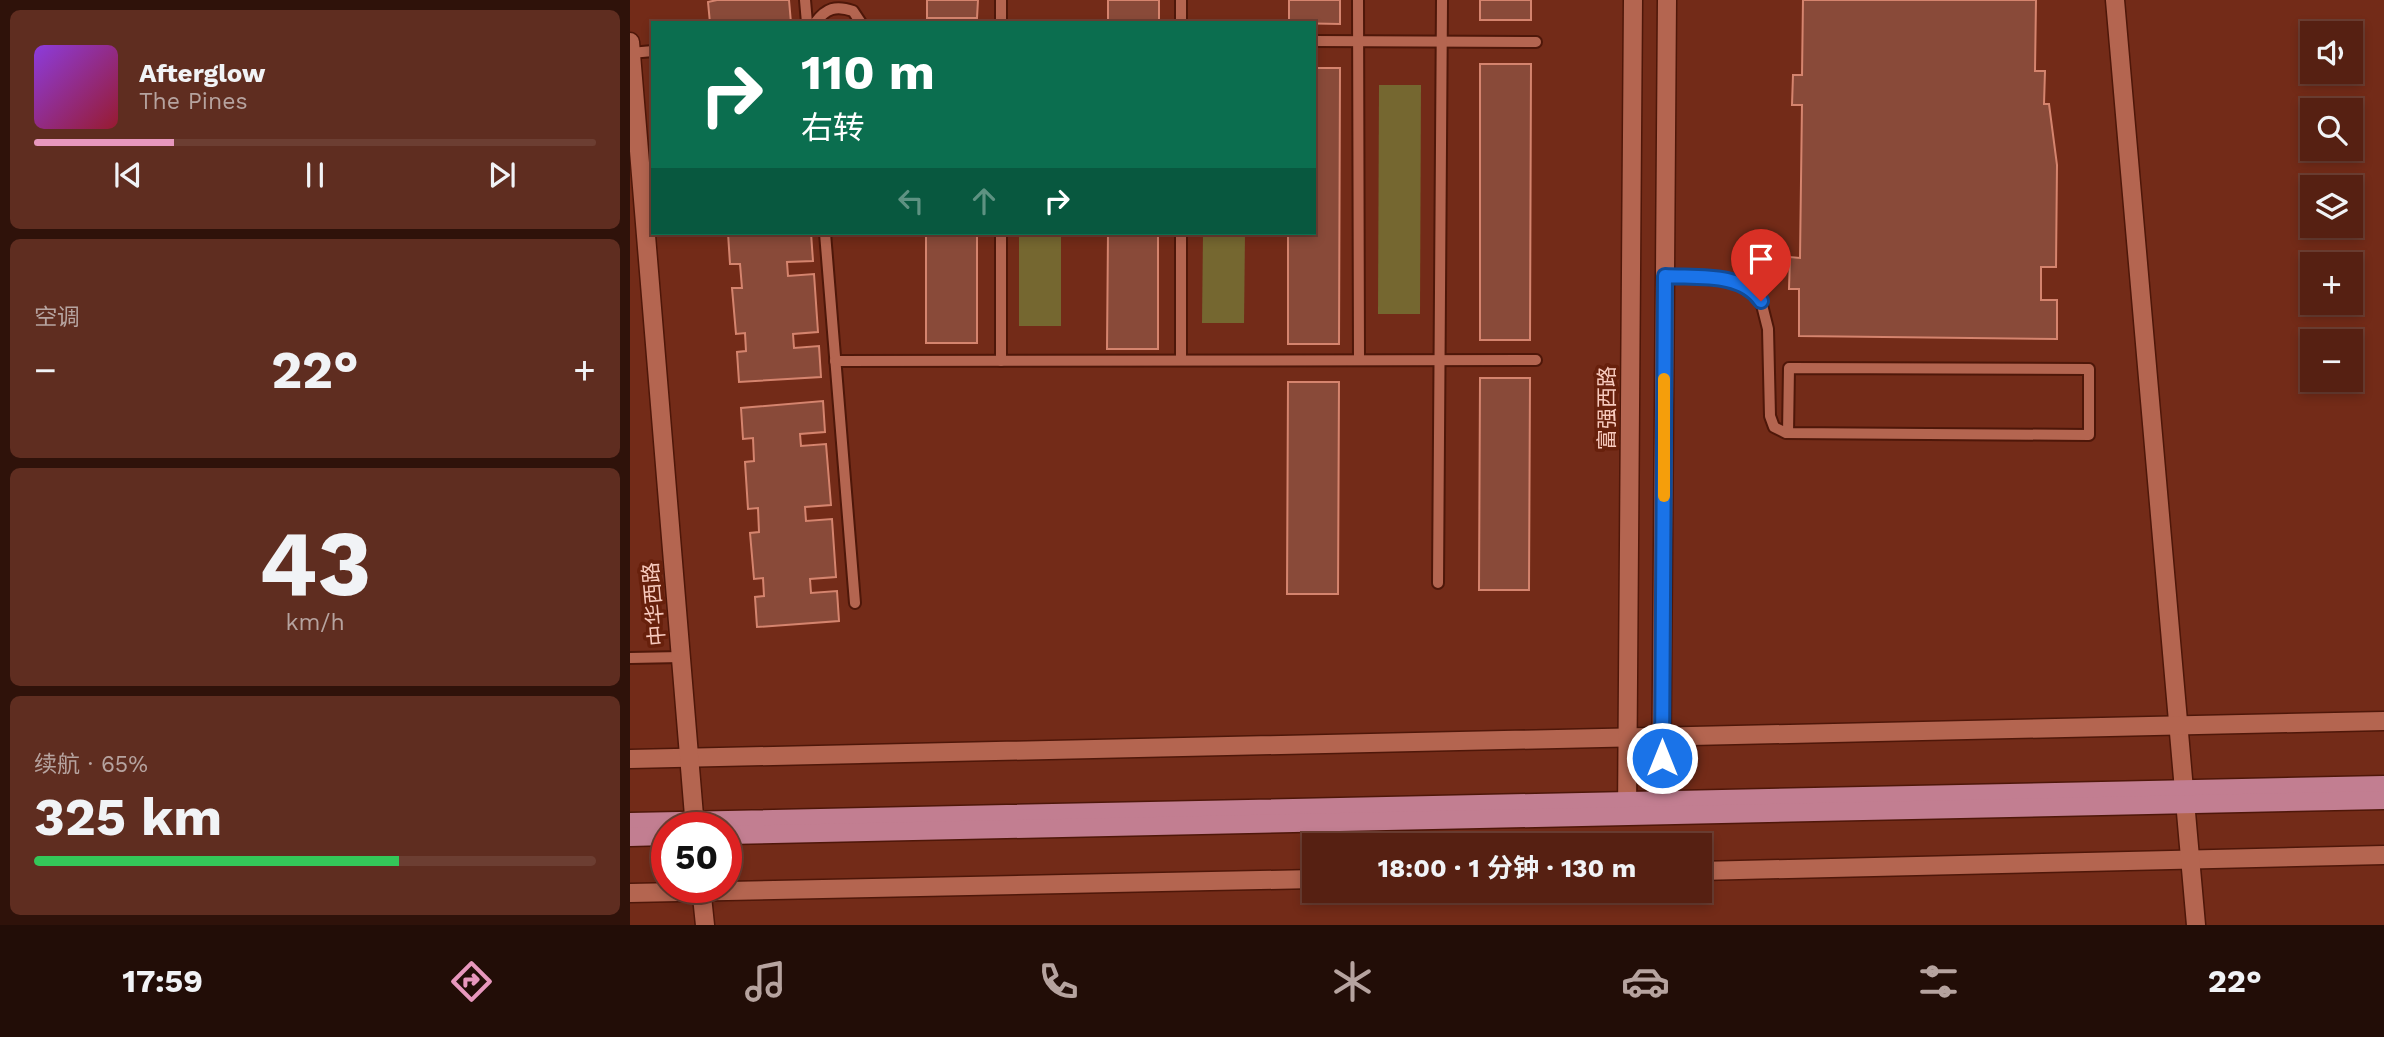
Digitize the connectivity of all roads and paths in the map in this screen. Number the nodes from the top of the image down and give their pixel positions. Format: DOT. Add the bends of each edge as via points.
graph roads {
  1 [pos="805,0"];
  2 [pos="1000,0"];
  3 [pos="1181,0"];
  4 [pos="1358,0"];
  5 [pos="1442,0"];
  6 [pos="1633,0"];
  7 [pos="1667,0"];
  8 [pos="2115,0"];
  9 [pos="807,21"];
  10 [pos="817,21"];
  11 [pos="860,21"];
  12 [pos="1000,21"];
  13 [pos="1181,21"];
  14 [pos="1316,41"];
  15 [pos="1358,41"];
  16 [pos="1442,41"];
  17 [pos="1536,42"];
  18 [pos="631,47"];
  19 [pos="651,51"];
  20 [pos="825,235"];
  21 [pos="1001,235"];
  22 [pos="1181,235"];
  23 [pos="1665,276"];
  24 [pos="1181,360"];
  25 [pos="1359,360"];
  26 [pos="1439,360"];
  27 [pos="1536,360"];
  28 [pos="835,361"];
  29 [pos="1001,361"];
  30 [pos="1788,433"];
  31 [pos="1438,583"];
  32 [pos="855,603"];
  33 [pos="681,657"];
  34 [pos="630,658"];
  35 [pos="2384,722"];
  36 [pos="2178,726"];
  37 [pos="1662,737"];
  38 [pos="1628,738"];
  39 [pos="690,758"];
  40 [pos="630,759"];
  41 [pos="2384,785"];
  42 [pos="2185,797"];
  43 [pos="2384,800"];
  44 [pos="1627,808"];
  45 [pos="1661,808"];
  46 [pos="694,812"];
  47 [pos="630,822"];
  48 [pos="651,823"];
  49 [pos="742,823"];
  50 [pos="742,835"];
  51 [pos="651,836"];
  52 [pos="630,837"];
  53 [pos="2384,856"];
  54 [pos="2190,860"];
  55 [pos="1712,871"];
  56 [pos="1302,879"];
  57 [pos="742,888"];
  58 [pos="651,892"];
  59 [pos="630,893"];
  60 [pos="703,903"];
  61 [pos="705,925"];
  62 [pos="2196,925"];
  1 -- 9 [label="lane"];
  2 -- 12 [label="lane"];
  3 -- 13 [label="lane"];
  4 -- 15 [label="lane"];
  5 -- 16 [label="lane"];
  6 -- 38 [label="street, 富强西路"];
  7 -- 23 [label="street"];
  8 -- 36 [label="street"];
  10 -- 11 [label="lane" via="837,7 853,11"];
  14 -- 15 [label="lane"];
  15 -- 16 [label="lane"];
  15 -- 25 [label="lane"];
  16 -- 17 [label="lane"];
  16 -- 26 [label="lane"];
  18 -- 19 [label="lane"];
  18 -- 33 [label="street, 中华西路"];
  20 -- 28 [label="lane"];
  21 -- 29 [label="lane"];
  22 -- 24 [label="lane"];
  23 -- 30 [label="lane" via="1736,281 1753,289 1768,328 1770,416 1774,427"];
  23 -- 37 [label="street"];
  24 -- 25 [label="lane"];
  24 -- 29 [label="lane"];
  25 -- 26 [label="lane"];
  26 -- 27 [label="lane"];
  26 -- 31 [label="lane"];
  28 -- 29 [label="lane"];
  28 -- 32 [label="lane"];
  30 -- 30 [label="lane" via="2089,435 2089,369 1789,368"];
  33 -- 34 [label="lane"];
  33 -- 39 [label="street, 中华西路"];
  35 -- 36 [label="street"];
  36 -- 37 [label="street"];
  36 -- 42 [label="street"];
  37 -- 38 [label="street"];
  37 -- 45 [label="street"];
  38 -- 39 [label="street"];
  38 -- 44 [label="street, 富强西路"];
  39 -- 40 [label="street"];
  39 -- 46 [label="street, 中华西路"];
  41 -- 42 [label="main road"];
  42 -- 43 [label="main road"];
  42 -- 45 [label="main road"];
  42 -- 54 [label="street"];
  44 -- 45 [label="main road"];
  44 -- 49 [label="main road"];
  44 -- 50 [label="main road"];
  47 -- 48 [label="main road"];
  51 -- 52 [label="main road"];
  53 -- 54 [label="street"];
  54 -- 55 [label="street"];
  54 -- 62 [label="street"];
  56 -- 57 [label="street"];
  58 -- 59 [label="street"];
  60 -- 61 [label="street"];
}
